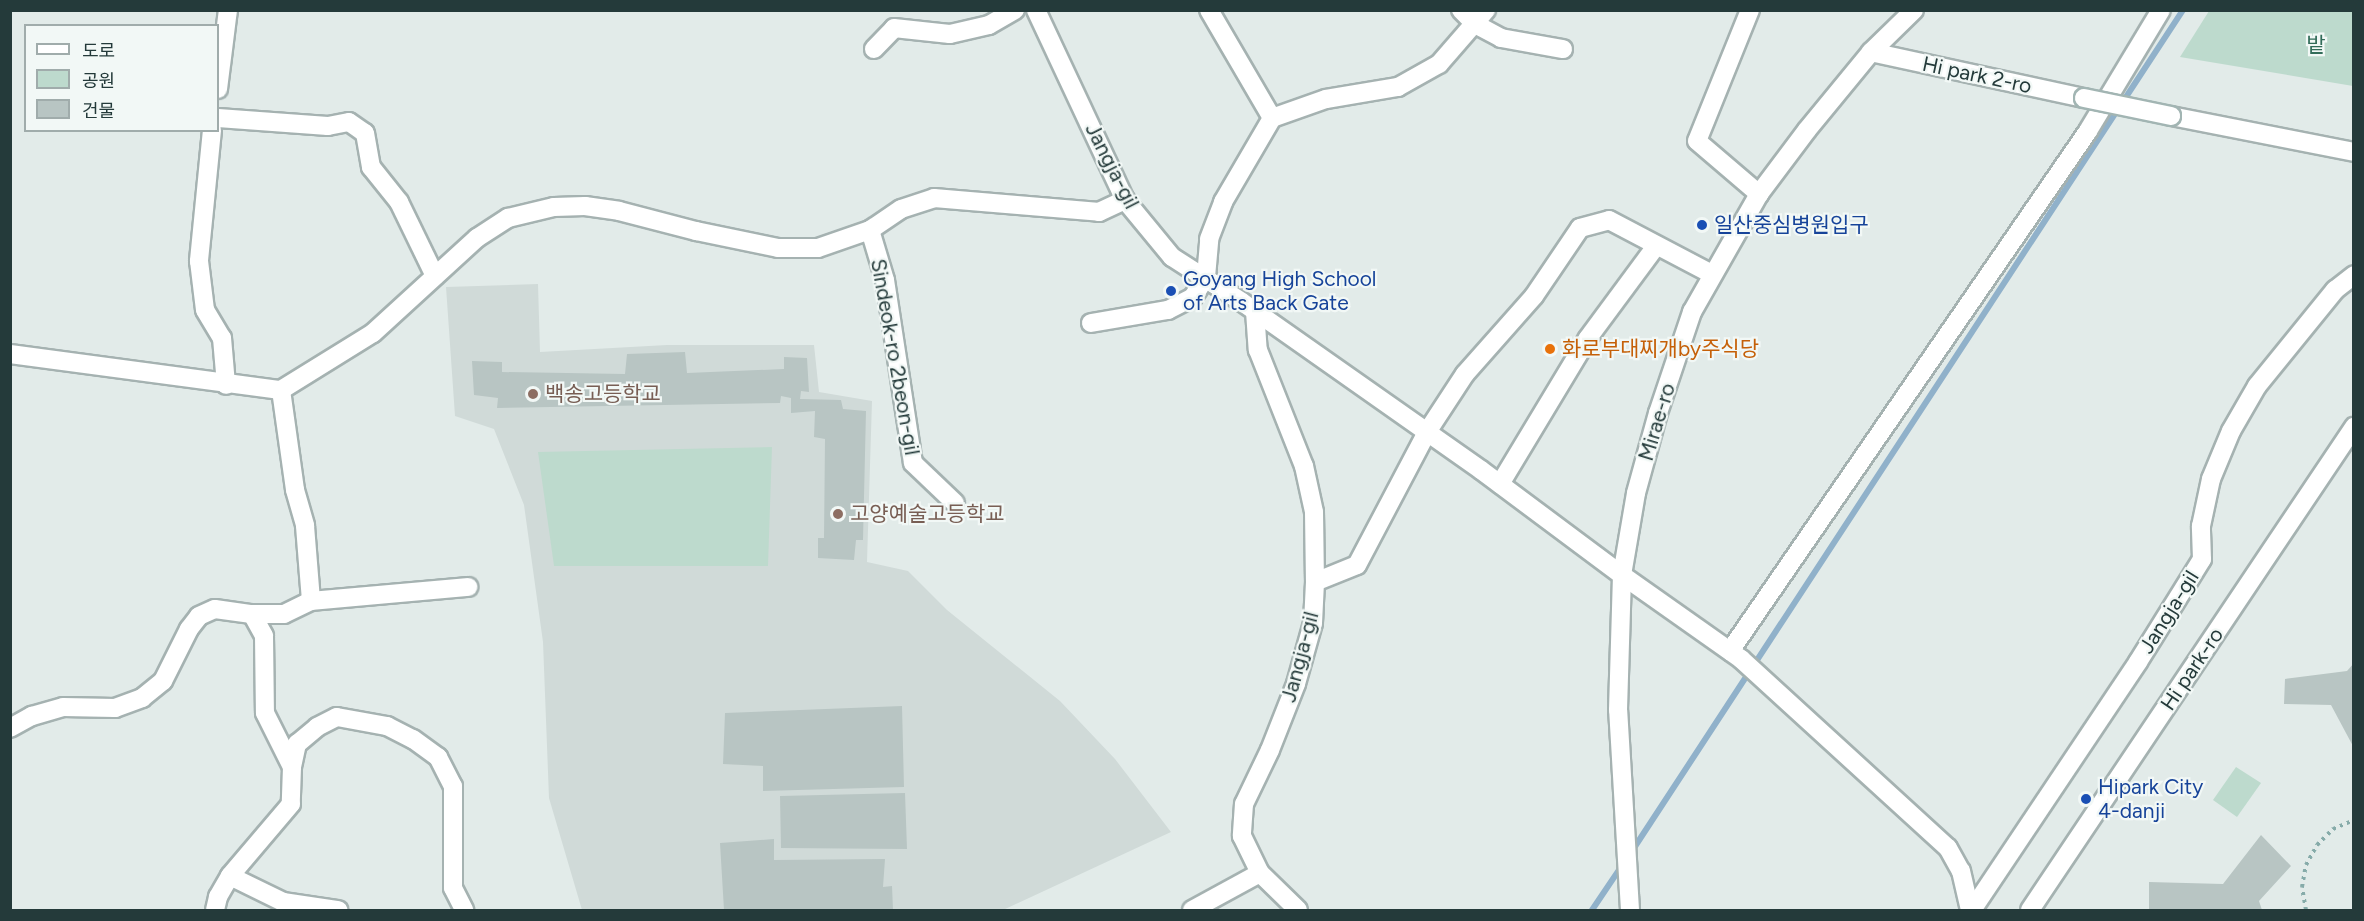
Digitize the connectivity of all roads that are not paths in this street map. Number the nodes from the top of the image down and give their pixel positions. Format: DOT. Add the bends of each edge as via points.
graph roads {
  1 [pos="228,10"];
  2 [pos="1015,10"];
  3 [pos="1036,10"];
  4 [pos="1209,10"];
  5 [pos="1461,10"];
  6 [pos="1750,10"];
  7 [pos="1914,10"];
  8 [pos="2161,10"];
  9 [pos="1480,17"];
  10 [pos="874,49"];
  11 [pos="1563,49"];
  12 [pos="1871,52"];
  13 [pos="219,81"];
  14 [pos="219,118"];
  15 [pos="1272,118"];
  16 [pos="212,132"];
  17 [pos="2354,152"];
  18 [pos="1759,194"];
  19 [pos="1125,200"];
  20 [pos="870,230"];
  21 [pos="1656,246"];
  22 [pos="1712,274"];
  23 [pos="2354,275"];
  24 [pos="435,276"];
  25 [pos="1206,278"];
  26 [pos="1255,311"];
  27 [pos="1091,323"];
  28 [pos="10,354"];
  29 [pos="226,385"];
  30 [pos="281,390"];
  31 [pos="2354,428"];
  32 [pos="1427,432"];
  33 [pos="1500,484"];
  34 [pos="956,503"];
  35 [pos="1622,575"];
  36 [pos="1315,582"];
  37 [pos="468,587"];
  38 [pos="311,601"];
  39 [pos="252,614"];
  40 [pos="1736,655"];
  41 [pos="10,728"];
  42 [pos="292,767"];
  43 [pos="1260,873"];
  44 [pos="230,876"];
  45 [pos="215,910"];
  46 [pos="338,910"];
  47 [pos="464,910"];
  48 [pos="1192,910"];
  49 [pos="1298,910"];
  50 [pos="1629,910"];
  51 [pos="1971,910"];
  52 [pos="2030,910"];
  1 -- 13 [label="street"];
  2 -- 10 [label="street" via="989,25 950,34 894,28"];
  3 -- 19 [label="street, Jangja-gil"];
  4 -- 15 [label="street"];
  5 -- 9 [label="street"];
  6 -- 18 [label="street" via="1698,141"];
  7 -- 12 [label="street, Mirae-ro"];
  8 -- 40 [label="street" via="2088,131"];
  9 -- 11 [label="street" via="1501,38"];
  9 -- 15 [label="street" via="1439,64 1398,87 1326,99"];
  12 -- 17 [label="street, Hi park 2-ro, bridge"];
  12 -- 18 [label="street, Mirae-ro"];
  14 -- 24 [label="street" via="328,126 349,122 365,133 371,167 399,202"];
  15 -- 25 [label="street" via="1223,202 1209,239"];
  16 -- 29 [label="street" via="199,261 205,310 222,338"];
  18 -- 22 [label="street, Mirae-ro"];
  19 -- 20 [label="street, Sindeok-ro 2beon-gil" via="1100,212 934,198 901,209"];
  19 -- 25 [label="street, Jangja-gil" via="1172,257"];
  20 -- 24 [label="street, Sindeok-ro 2beon-gil" via="818,248 778,248 619,211 554,207 508,218 477,238"];
  20 -- 34 [label="street, Sindeok-ro 2beon-gil" via="885,280 913,463"];
  21 -- 22 [label="street"];
  21 -- 32 [label="street" via="1609,220 1581,228 1534,296 1465,374"];
  21 -- 33 [label="street" via="1588,338"];
  22 -- 35 [label="street, Mirae-ro" via="1692,312 1658,413 1636,493"];
  23 -- 51 [label="street, Jangja-gil" via="2335,290 2257,386 2231,431 2211,479 2201,526 2202,559 2139,662"];
  24 -- 30 [label="street, Sindeok-ro 2beon-gil" via="373,333"];
  25 -- 26 [label="street, Jangja-gil"];
  25 -- 27 [label="street" via="1193,297 1168,310"];
  26 -- 32 [label="street, Jangja-gil"];
  26 -- 36 [label="street, Jangja-gil" via="1258,350 1304,466 1314,512"];
  28 -- 29 [label="street"];
  29 -- 30 [label="street"];
  30 -- 38 [label="street" via="295,490 305,526"];
  31 -- 52 [label="street, Hi park-ro"];
  32 -- 33 [label="street, Jangja-gil"];
  32 -- 36 [label="street" via="1357,565"];
  33 -- 35 [label="street, Jangja-gil"];
  35 -- 40 [label="street, Jangja-gil"];
  35 -- 50 [label="street, Mirae-ro" via="1618,710"];
  36 -- 43 [label="street, Jangja-gil" via="1313,623 1296,684 1244,804 1242,836"];
  37 -- 38 [label="street"];
  38 -- 39 [label="street" via="284,614"];
  39 -- 41 [label="street" via="215,609 199,616 163,681 142,698 115,708 63,707 32,716"];
  39 -- 42 [label="street" via="264,636 265,713"];
  40 -- 51 [label="street, Jangja-gil" via="1948,848 1961,871"];
  42 -- 44 [label="street" via="291,804"];
  42 -- 47 [label="street" via="297,744 337,717 387,726 438,757 453,786 453,888"];
  43 -- 48 [label="street"];
  43 -- 49 [label="street, Jangja-gil"];
  44 -- 45 [label="street"];
  44 -- 46 [label="street" via="283,902"];
}
